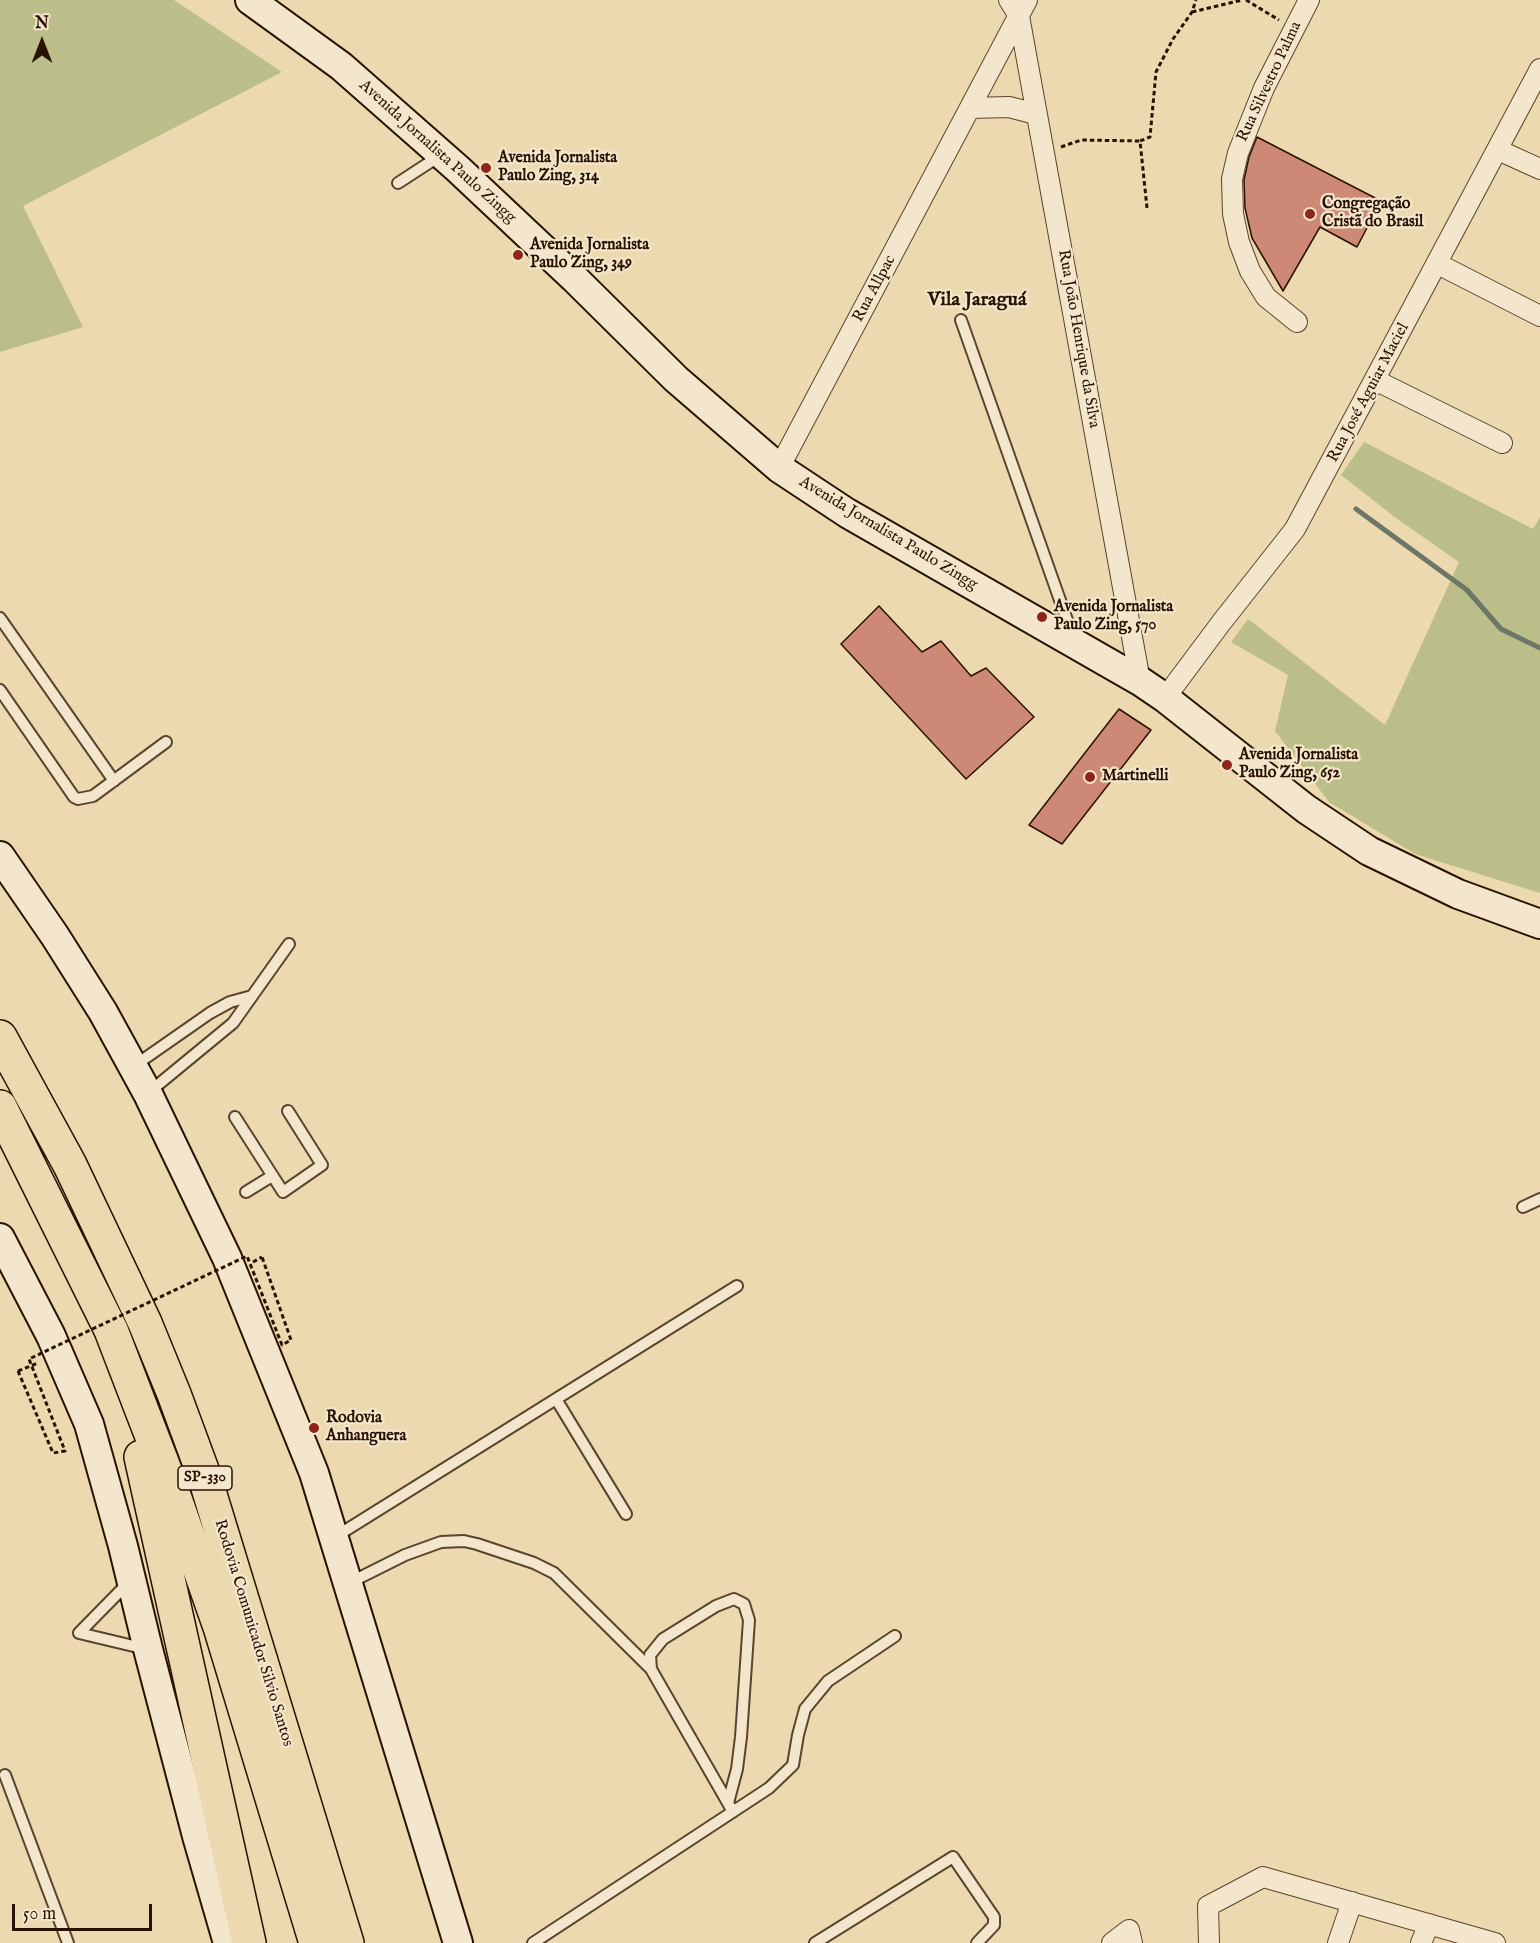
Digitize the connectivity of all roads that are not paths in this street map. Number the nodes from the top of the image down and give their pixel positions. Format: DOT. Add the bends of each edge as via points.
graph roads {
  1 [pos="250,0"];
  2 [pos="1308,0"];
  3 [pos="1018,5"];
  4 [pos="1540,69"];
  5 [pos="970,108"];
  6 [pos="1036,114"];
  7 [pos="1498,150"];
  8 [pos="441,154"];
  9 [pos="1540,169"];
  10 [pos="398,183"];
  11 [pos="1438,264"];
  12 [pos="1540,316"];
  13 [pos="961,320"];
  14 [pos="1297,322"];
  15 [pos="1376,380"];
  16 [pos="1502,443"];
  17 [pos="779,468"];
  18 [pos="0,618"];
  19 [pos="1075,643"];
  20 [pos="1140,681"];
  21 [pos="0,690"];
  22 [pos="1166,698"];
  23 [pos="166,742"];
  24 [pos="114,781"];
  25 [pos="0,856"];
  26 [pos="1540,924"];
  27 [pos="290,944"];
  28 [pos="252,996"];
  29 [pos="0,1037"];
  30 [pos="133,1067"];
  31 [pos="148,1094"];
  32 [pos="0,1107"];
  33 [pos="288,1111"];
  34 [pos="235,1117"];
  35 [pos="272,1176"];
  36 [pos="246,1192"];
  37 [pos="1540,1199"];
  38 [pos="1523,1207"];
  39 [pos="0,1238"];
  40 [pos="736,1286"];
  41 [pos="111,1330"];
  42 [pos="556,1399"];
  43 [pos="626,1514"];
  44 [pos="335,1538"];
  45 [pos="131,1580"];
  46 [pos="349,1583"];
  47 [pos="895,1636"];
  48 [pos="148,1649"];
  49 [pos="651,1669"];
  50 [pos="5,1775"];
  51 [pos="731,1807"];
  52 [pos="1352,1902"];
  53 [pos="1429,1924"];
  54 [pos="68,1943"];
  55 [pos="228,1943"];
  56 [pos="249,1943"];
  57 [pos="316,1943"];
  58 [pos="347,1943"];
  59 [pos="458,1943"];
  60 [pos="533,1943"];
  61 [pos="815,1943"];
  62 [pos="977,1943"];
  63 [pos="1112,1943"];
  64 [pos="1132,1943"];
  65 [pos="1209,1943"];
  66 [pos="1338,1943"];
  67 [pos="1421,1943"];
  68 [pos="1495,1943"];
  1 -- 8 [label="main road, Avenida Jornalista Paulo Zingg" via="341,66"];
  2 -- 14 [label="street, Rua Silvestro Palma" via="1264,88 1232,179 1233,214 1250,271 1266,297"];
  3 -- 5 [label="street, Rua Allpac"];
  3 -- 6 [label="street, Rua João Henrique da Silva"];
  4 -- 7 [label="street, Rua José Aguiar Maciel"];
  5 -- 6 [label="street" via="1009,107"];
  5 -- 17 [label="street, Rua Allpac"];
  6 -- 20 [label="street, Rua João Henrique da Silva"];
  7 -- 9 [label="street"];
  7 -- 11 [label="street, Rua José Aguiar Maciel"];
  8 -- 10 [label="lane"];
  8 -- 17 [label="main road, Avenida Jornalista Paulo Zingg" via="676,379"];
  11 -- 12 [label="street"];
  11 -- 15 [label="street, Rua José Aguiar Maciel"];
  13 -- 19 [label="lane"];
  15 -- 16 [label="street"];
  15 -- 22 [label="street, Rua José Aguiar Maciel" via="1295,529"];
  17 -- 19 [label="main road, Avenida Jornalista Paulo Zingg" via="847,513"];
  18 -- 24 [label="lane"];
  19 -- 20 [label="main road, Avenida Jornalista Paulo Zingg"];
  20 -- 22 [label="main road, Avenida Jornalista Paulo Zingg"];
  21 -- 24 [label="lane" via="74,797 88,798"];
  22 -- 26 [label="main road, Avenida Jornalista Paulo Zingg" via="1306,809 1369,851 1458,894"];
  23 -- 24 [label="lane"];
  25 -- 30 [label="main road" via="103,1012"];
  27 -- 28 [label="lane"];
  28 -- 30 [label="lane" via="215,1010"];
  28 -- 31 [label="lane" via="233,1023"];
  29 -- 58 [label="highway, Rodovia Comunicador Silvio Santos / SP-330" via="70,1165 174,1394 205,1478"];
  30 -- 31 [label="main road"];
  31 -- 44 [label="main road" via="230,1265 299,1433"];
  32 -- 41 [label="highway, Rodovia Comunicador Silvio Santos / SP-330"];
  33 -- 35 [label="lane" via="322,1165 283,1192"];
  34 -- 35 [label="lane"];
  35 -- 36 [label="lane"];
  37 -- 38 [label="lane"];
  39 -- 45 [label="main road" via="51,1336 88,1424"];
  40 -- 42 [label="lane"];
  41 -- 56 [label="highway"];
  41 -- 57 [label="highway, Rodovia Comunicador Silvio Santos / SP-330" via="220,1627"];
  42 -- 43 [label="lane"];
  42 -- 44 [label="lane"];
  44 -- 46 [label="main road"];
  45 -- 48 [label="main road"];
  45 -- 48 [label="lane" via="79,1633"];
  46 -- 49 [label="lane" via="441,1542 477,1544 554,1573"];
  46 -- 59 [label="main road"];
  47 -- 51 [label="lane" via="828,1681 805,1709 793,1765 769,1788"];
  48 -- 55 [label="main road"];
  49 -- 51 [label="lane"];
  49 -- 51 [label="lane" via="650,1655 663,1639 716,1606 734,1599 744,1604 749,1620 741,1737"];
  50 -- 54 [label="lane"];
  51 -- 60 [label="lane"];
  52 -- 53 [label="street"];
  52 -- 65 [label="street" via="1263,1877 1208,1906"];
  52 -- 66 [label="street"];
  53 -- 67 [label="street"];
  53 -- 68 [label="street"];
  61 -- 62 [label="lane" via="953,1857 994,1917 994,1925"];
  63 -- 64 [label="street" via="1129,1930"];
}
